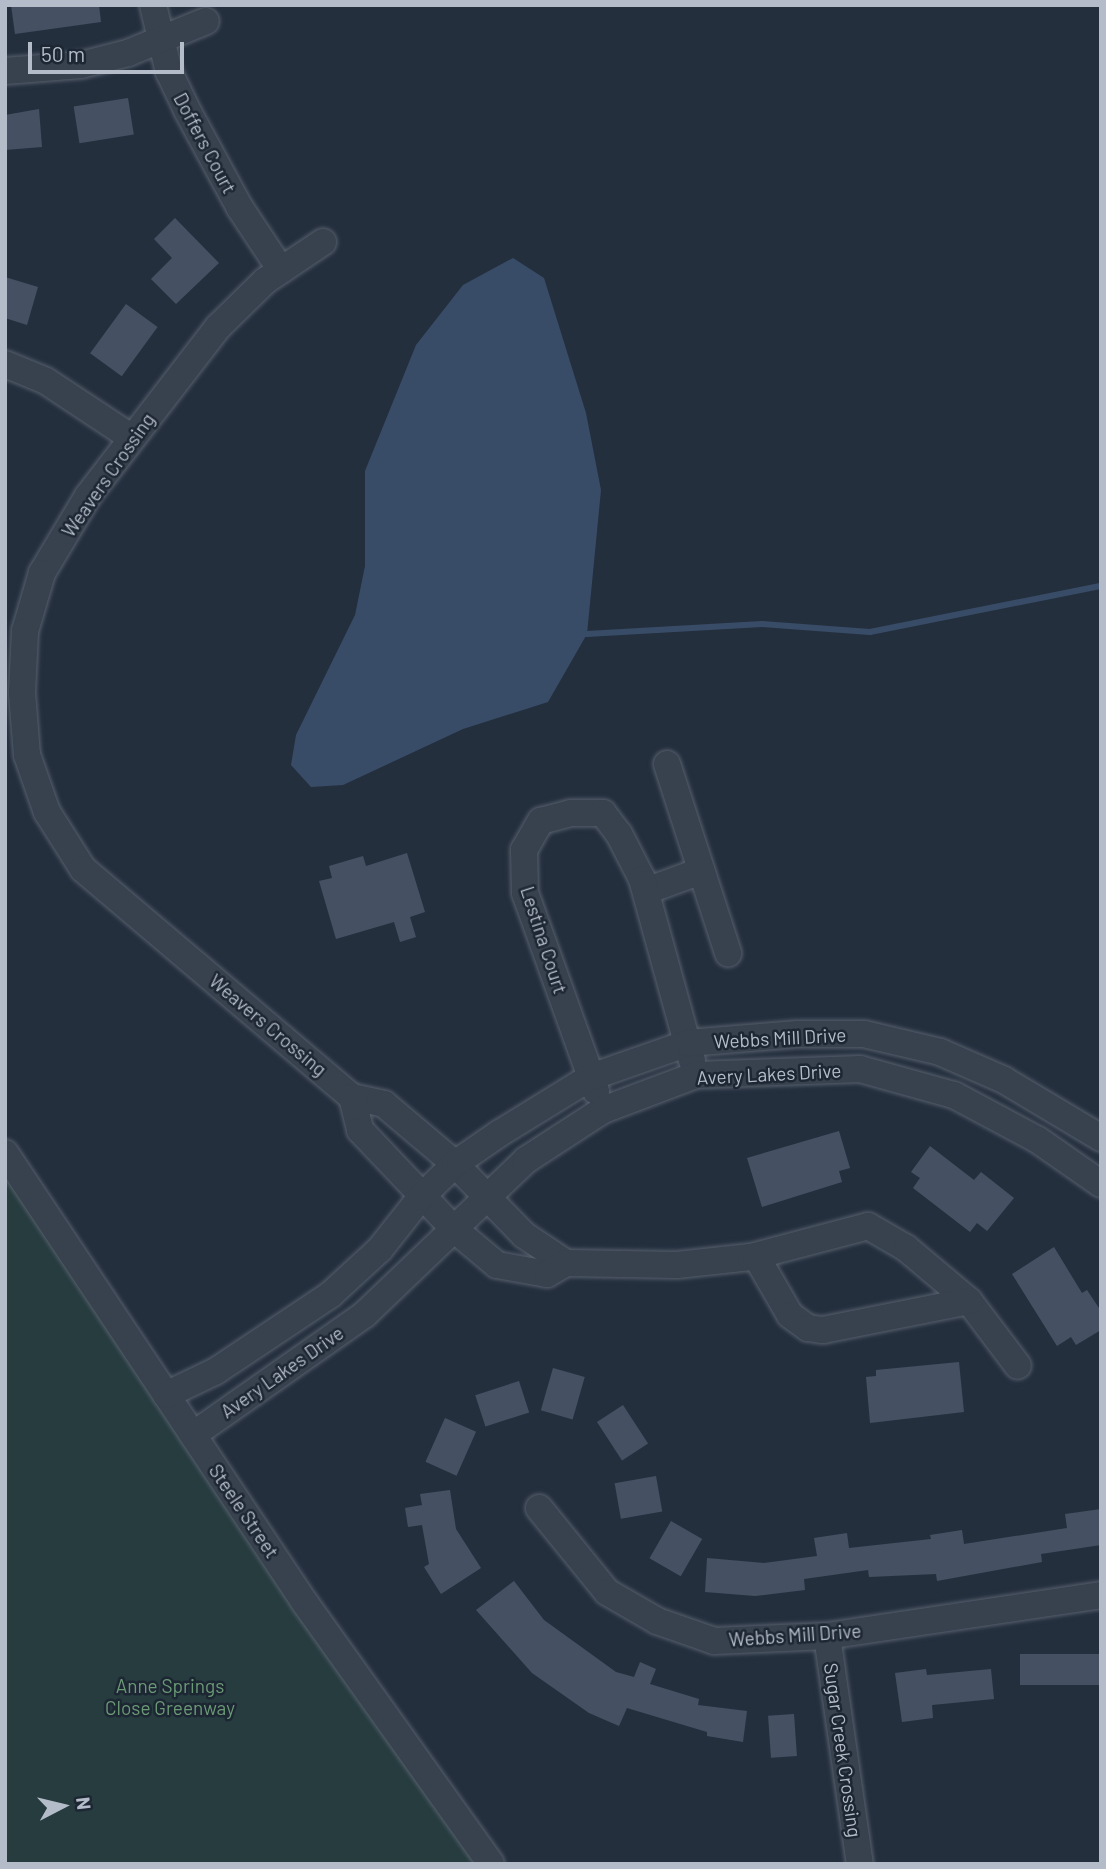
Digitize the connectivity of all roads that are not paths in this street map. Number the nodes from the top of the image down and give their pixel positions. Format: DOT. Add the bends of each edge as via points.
graph roads {
  1 [pos="153,5"];
  2 [pos="206,21"];
  3 [pos="159,41"];
  4 [pos="5,71"];
  5 [pos="323,242"];
  6 [pos="281,270"];
  7 [pos="5,364"];
  8 [pos="132,438"];
  9 [pos="667,764"];
  10 [pos="701,871"];
  11 [pos="646,891"];
  12 [pos="728,953"];
  13 [pos="688,1043"];
  14 [pos="965,1063"];
  15 [pos="696,1075"];
  16 [pos="591,1077"];
  17 [pos="954,1095"];
  18 [pos="352,1097"];
  19 [pos="603,1110"];
  20 [pos="1101,1138"];
  21 [pos="5,1153"];
  22 [pos="455,1164"];
  23 [pos="1101,1184"];
  24 [pos="421,1197"];
  25 [pos="486,1198"];
  26 [pos="454,1229"];
  27 [pos="756,1256"];
  28 [pos="566,1263"];
  29 [pos="969,1301"];
  30 [pos="1017,1366"];
  31 [pos="166,1395"];
  32 [pos="193,1435"];
  33 [pos="539,1508"];
  34 [pos="1101,1595"];
  35 [pos="827,1636"];
  36 [pos="491,1864"];
  37 [pos="860,1864"];
  1 -- 3 [label="street, Doffers Court"];
  2 -- 3 [label="street"];
  3 -- 4 [label="street" via="81,65"];
  3 -- 6 [label="street, Doffers Court" via="169,72 213,160"];
  5 -- 6 [label="street, Weavers Crossing"];
  6 -- 8 [label="street, Weavers Crossing" via="218,327"];
  7 -- 8 [label="street" via="46,381"];
  8 -- 18 [label="street, Weavers Crossing" via="88,496 42,573 25,631 22,693 27,755 47,812 83,869"];
  9 -- 10 [label="street"];
  10 -- 11 [label="street"];
  10 -- 12 [label="street"];
  11 -- 13 [label="street, Lestina Court"];
  11 -- 16 [label="street, Lestina Court" via="620,834 603,813 571,813 541,821 524,850 525,893"];
  13 -- 14 [label="street, Webbs Mill Drive" via="864,1034 940,1052"];
  13 -- 15 [label="street, Lestina Court"];
  13 -- 16 [label="street, Avery Lakes Drive"];
  14 -- 17 [label="street"];
  14 -- 20 [label="street, Webbs Mill Drive" via="1004,1080"];
  15 -- 17 [label="street, Avery Lakes Drive" via="860,1069"];
  15 -- 19 [label="street, Avery Lakes Drive"];
  16 -- 19 [label="street"];
  16 -- 22 [label="street, Avery Lakes Drive"];
  17 -- 23 [label="street, Avery Lakes Drive" via="1038,1140"];
  18 -- 22 [label="street, Weavers Crossing" via="384,1104"];
  18 -- 24 [label="street" via="360,1130 407,1175"];
  19 -- 25 [label="street, Avery Lakes Drive" via="526,1160"];
  21 -- 31 [label="street, Steele Street"];
  22 -- 24 [label="street, Avery Lakes Drive"];
  22 -- 25 [label="street, Weavers Crossing"];
  24 -- 26 [label="street"];
  24 -- 31 [label="street, Avery Lakes Drive" via="380,1249 330,1295 216,1371"];
  25 -- 26 [label="street, Avery Lakes Drive"];
  25 -- 28 [label="street, Weavers Crossing" via="524,1236"];
  26 -- 28 [label="street" via="497,1265 547,1274"];
  26 -- 32 [label="street, Avery Lakes Drive" via="365,1314"];
  27 -- 28 [label="street" via="677,1265"];
  27 -- 29 [label="street" via="868,1226 906,1248"];
  27 -- 29 [label="street" via="790,1315 808,1328 822,1330"];
  29 -- 30 [label="street"];
  31 -- 32 [label="street, Steele Street"];
  32 -- 36 [label="street, Steele Street" via="305,1603"];
  33 -- 35 [label="street, Webbs Mill Drive" via="607,1592 657,1621 714,1641"];
  34 -- 35 [label="street, Webbs Mill Drive"];
  35 -- 37 [label="street, Sugar Creek Crossing"];
}
